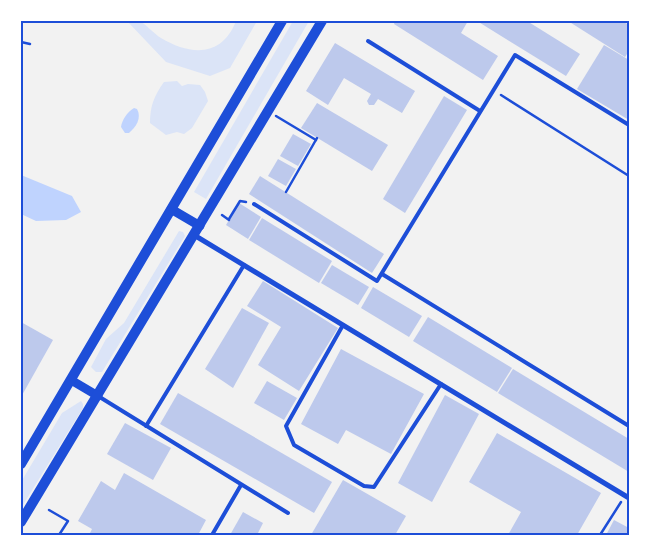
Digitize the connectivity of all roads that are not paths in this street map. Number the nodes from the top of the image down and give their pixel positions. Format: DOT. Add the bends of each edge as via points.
graph roads {
  1 [pos="282,21"];
  2 [pos="322,21"];
  3 [pos="368,41"];
  4 [pos="480,111"];
  5 [pos="629,125"];
  6 [pos="254,204"];
  7 [pos="171,209"];
  8 [pos="197,230"];
  9 [pos="244,265"];
  10 [pos="382,274"];
  11 [pos="343,325"];
  12 [pos="72,380"];
  13 [pos="441,384"];
  14 [pos="98,396"];
  15 [pos="146,426"];
  16 [pos="629,426"];
  17 [pos="21,464"];
  18 [pos="241,485"];
  19 [pos="627,496"];
  20 [pos="288,513"];
  21 [pos="21,522"];
  22 [pos="212,535"];
  1 -- 7 [label="main road"];
  2 -- 8 [label="main road"];
  3 -- 4 [label="lane"];
  4 -- 5 [label="lane" via="515,55"];
  4 -- 10 [label="lane"];
  6 -- 10 [label="lane" via="377,281"];
  7 -- 8 [label="street"];
  7 -- 12 [label="main road"];
  8 -- 9 [label="street"];
  8 -- 14 [label="main road"];
  9 -- 11 [label="street"];
  9 -- 15 [label="lane"];
  10 -- 16 [label="lane"];
  11 -- 13 [label="street"];
  11 -- 13 [label="lane" via="286,426 294,445 322,462 364,486 374,487"];
  12 -- 14 [label="street"];
  12 -- 17 [label="main road"];
  13 -- 19 [label="street"];
  14 -- 15 [label="lane"];
  14 -- 21 [label="main road"];
  15 -- 18 [label="lane"];
  18 -- 20 [label="lane"];
  18 -- 22 [label="lane"];
}
